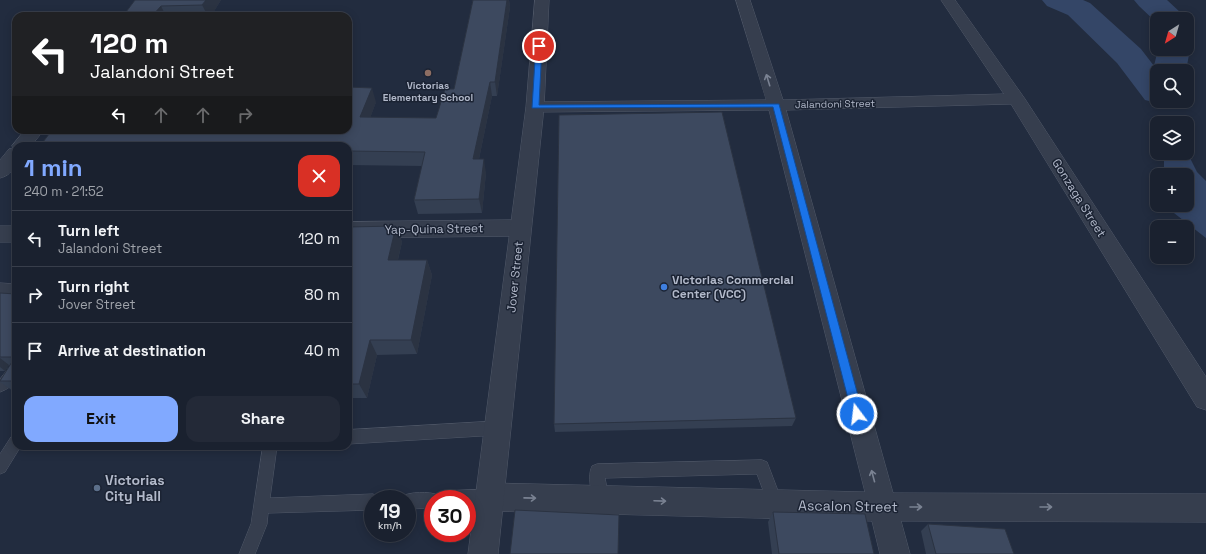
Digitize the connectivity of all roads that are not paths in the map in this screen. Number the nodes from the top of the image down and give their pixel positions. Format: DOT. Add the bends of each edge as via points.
graph roads {
  1 [pos="542,0"];
  2 [pos="743,0"];
  3 [pos="948,0"];
  4 [pos="1016,99"];
  5 [pos="776,105"];
  6 [pos="535,107"];
  7 [pos="32,134"];
  8 [pos="24,142"];
  9 [pos="12,158"];
  10 [pos="0,172"];
  11 [pos="520,228"];
  12 [pos="352,230"];
  13 [pos="0,234"];
  14 [pos="12,234"];
  15 [pos="0,288"];
  16 [pos="12,289"];
  17 [pos="12,374"];
  18 [pos="0,386"];
  19 [pos="1206,399"];
  20 [pos="498,428"];
  21 [pos="352,437"];
  22 [pos="12,448"];
  23 [pos="269,450"];
  24 [pos="0,467"];
  25 [pos="491,497"];
  26 [pos="476,498"];
  27 [pos="601,499"];
  28 [pos="364,502"];
  29 [pos="775,504"];
  30 [pos="262,506"];
  31 [pos="882,507"];
  32 [pos="1206,508"];
  33 [pos="248,554"];
  34 [pos="484,554"];
  35 [pos="895,554"];
  1 -- 6 [label="street, Jover Street"];
  5 -- 2 [label="street, one-way"];
  3 -- 4 [label="street, Gonzaga Street"];
  4 -- 5 [label="street, Jalandoni Street"];
  4 -- 19 [label="street, Gonzaga Street"];
  5 -- 6 [label="street, Jalandoni Street"];
  31 -- 5 [label="street, one-way"];
  6 -- 11 [label="street, Jover Street"];
  7 -- 8 [label="street"];
  9 -- 10 [label="street"];
  11 -- 12 [label="street, Yap-Quina Street"];
  11 -- 20 [label="street, Jover Street"];
  13 -- 14 [label="street"];
  15 -- 16 [label="lane"];
  17 -- 18 [label="lane"];
  20 -- 21 [label="lane"];
  20 -- 25 [label="street, Jover Street"];
  22 -- 24 [label="lane"];
  23 -- 30 [label="lane"];
  25 -- 26 [label="lane"];
  25 -- 27 [label="street, Ascalon Street, one-way"];
  25 -- 34 [label="street, Jover Street"];
  27 -- 29 [label="street, Ascalon Street, one-way"];
  27 -- 29 [label="lane" via="597,471 762,467"];
  28 -- 30 [label="lane"];
  29 -- 31 [label="street, Ascalon Street"];
  30 -- 33 [label="lane" via="259,524"];
  31 -- 32 [label="street, Ascalon Street, one-way"];
  31 -- 35 [label="street"];
}
